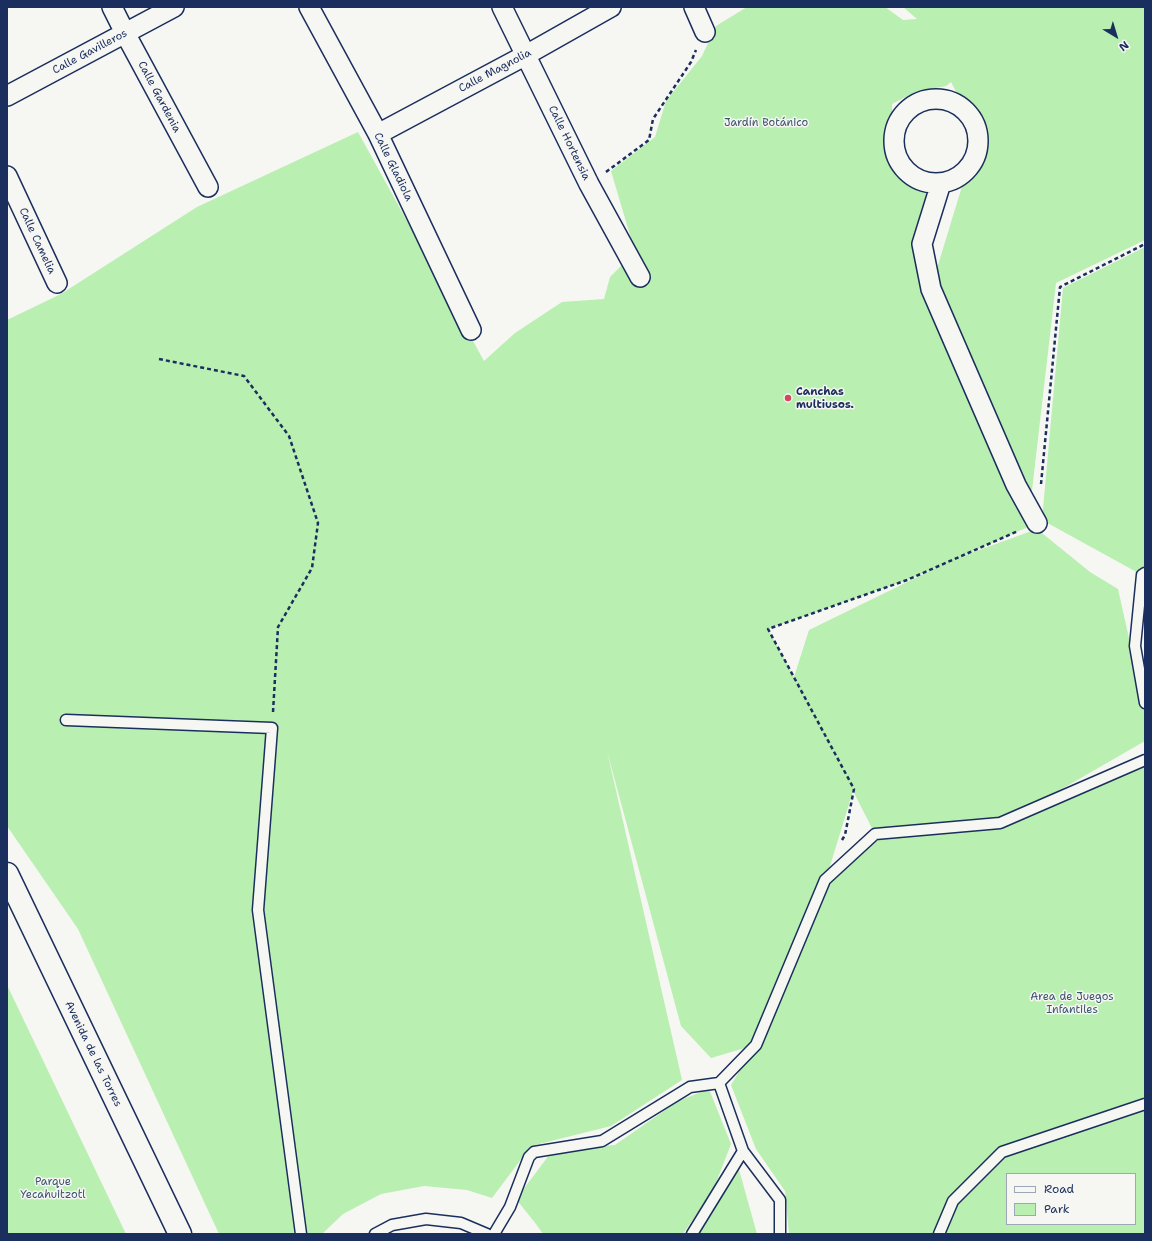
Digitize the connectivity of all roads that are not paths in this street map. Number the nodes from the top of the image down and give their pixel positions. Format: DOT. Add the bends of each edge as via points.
graph roads {
  1 [pos="112,7"];
  2 [pos="174,7"];
  3 [pos="309,7"];
  4 [pos="502,7"];
  5 [pos="611,7"];
  6 [pos="694,7"];
  7 [pos="705,32"];
  8 [pos="125,33"];
  9 [pos="526,55"];
  10 [pos="7,96"];
  11 [pos="378,134"];
  12 [pos="7,176"];
  13 [pos="941,183"];
  14 [pos="208,187"];
  15 [pos="640,277"];
  16 [pos="57,284"];
  17 [pos="471,330"];
  18 [pos="1037,523"];
  19 [pos="1145,573"];
  20 [pos="1145,703"];
  21 [pos="66,720"];
  22 [pos="1145,760"];
  23 [pos="7,874"];
  24 [pos="719,1083"];
  25 [pos="1145,1104"];
  26 [pos="744,1151"];
  27 [pos="180,1234"];
  28 [pos="301,1234"];
  29 [pos="376,1234"];
  30 [pos="487,1234"];
  31 [pos="494,1234"];
  32 [pos="692,1234"];
  33 [pos="780,1234"];
  34 [pos="939,1234"];
  1 -- 8 [label="street, Calle Gardenia"];
  2 -- 8 [label="street, Calle Gavilleros"];
  3 -- 11 [label="street, Calle Gladiola"];
  4 -- 9 [label="street, Calle Hortensia"];
  5 -- 9 [label="street, Calle Magnolia"];
  6 -- 7 [label="street"];
  8 -- 10 [label="street, Calle Gavilleros"];
  8 -- 14 [label="street, Calle Gardenia"];
  9 -- 11 [label="street, Calle Magnolia"];
  9 -- 15 [label="street, Calle Hortensia" via="589,184"];
  11 -- 17 [label="street, Calle Gladiola"];
  12 -- 16 [label="street, Calle Camelia"];
  13 -- 13 [label="street" via="954,179 966,171 978,147 978,134 974,121 954,102 927,99 903,114 896,127 894,148 903,168 914,177 927,182"];
  13 -- 18 [label="street" via="922,244 931,289 1016,485"];
  19 -- 20 [label="lane" via="1142,575 1135,646"];
  21 -- 28 [label="lane" via="272,728 258,910"];
  22 -- 24 [label="lane" via="1000,823 875,834 825,880 756,1045"];
  23 -- 27 [label="street, Avenida de las Torres"];
  24 -- 26 [label="lane"];
  24 -- 31 [label="lane" via="690,1087 602,1141 534,1152 528,1158 510,1207"];
  25 -- 34 [label="lane" via="1002,1152 954,1201"];
  26 -- 32 [label="lane"];
  26 -- 33 [label="lane" via="780,1200"];
  29 -- 30 [label="lane" via="392,1225 426,1219 461,1223"];
}
